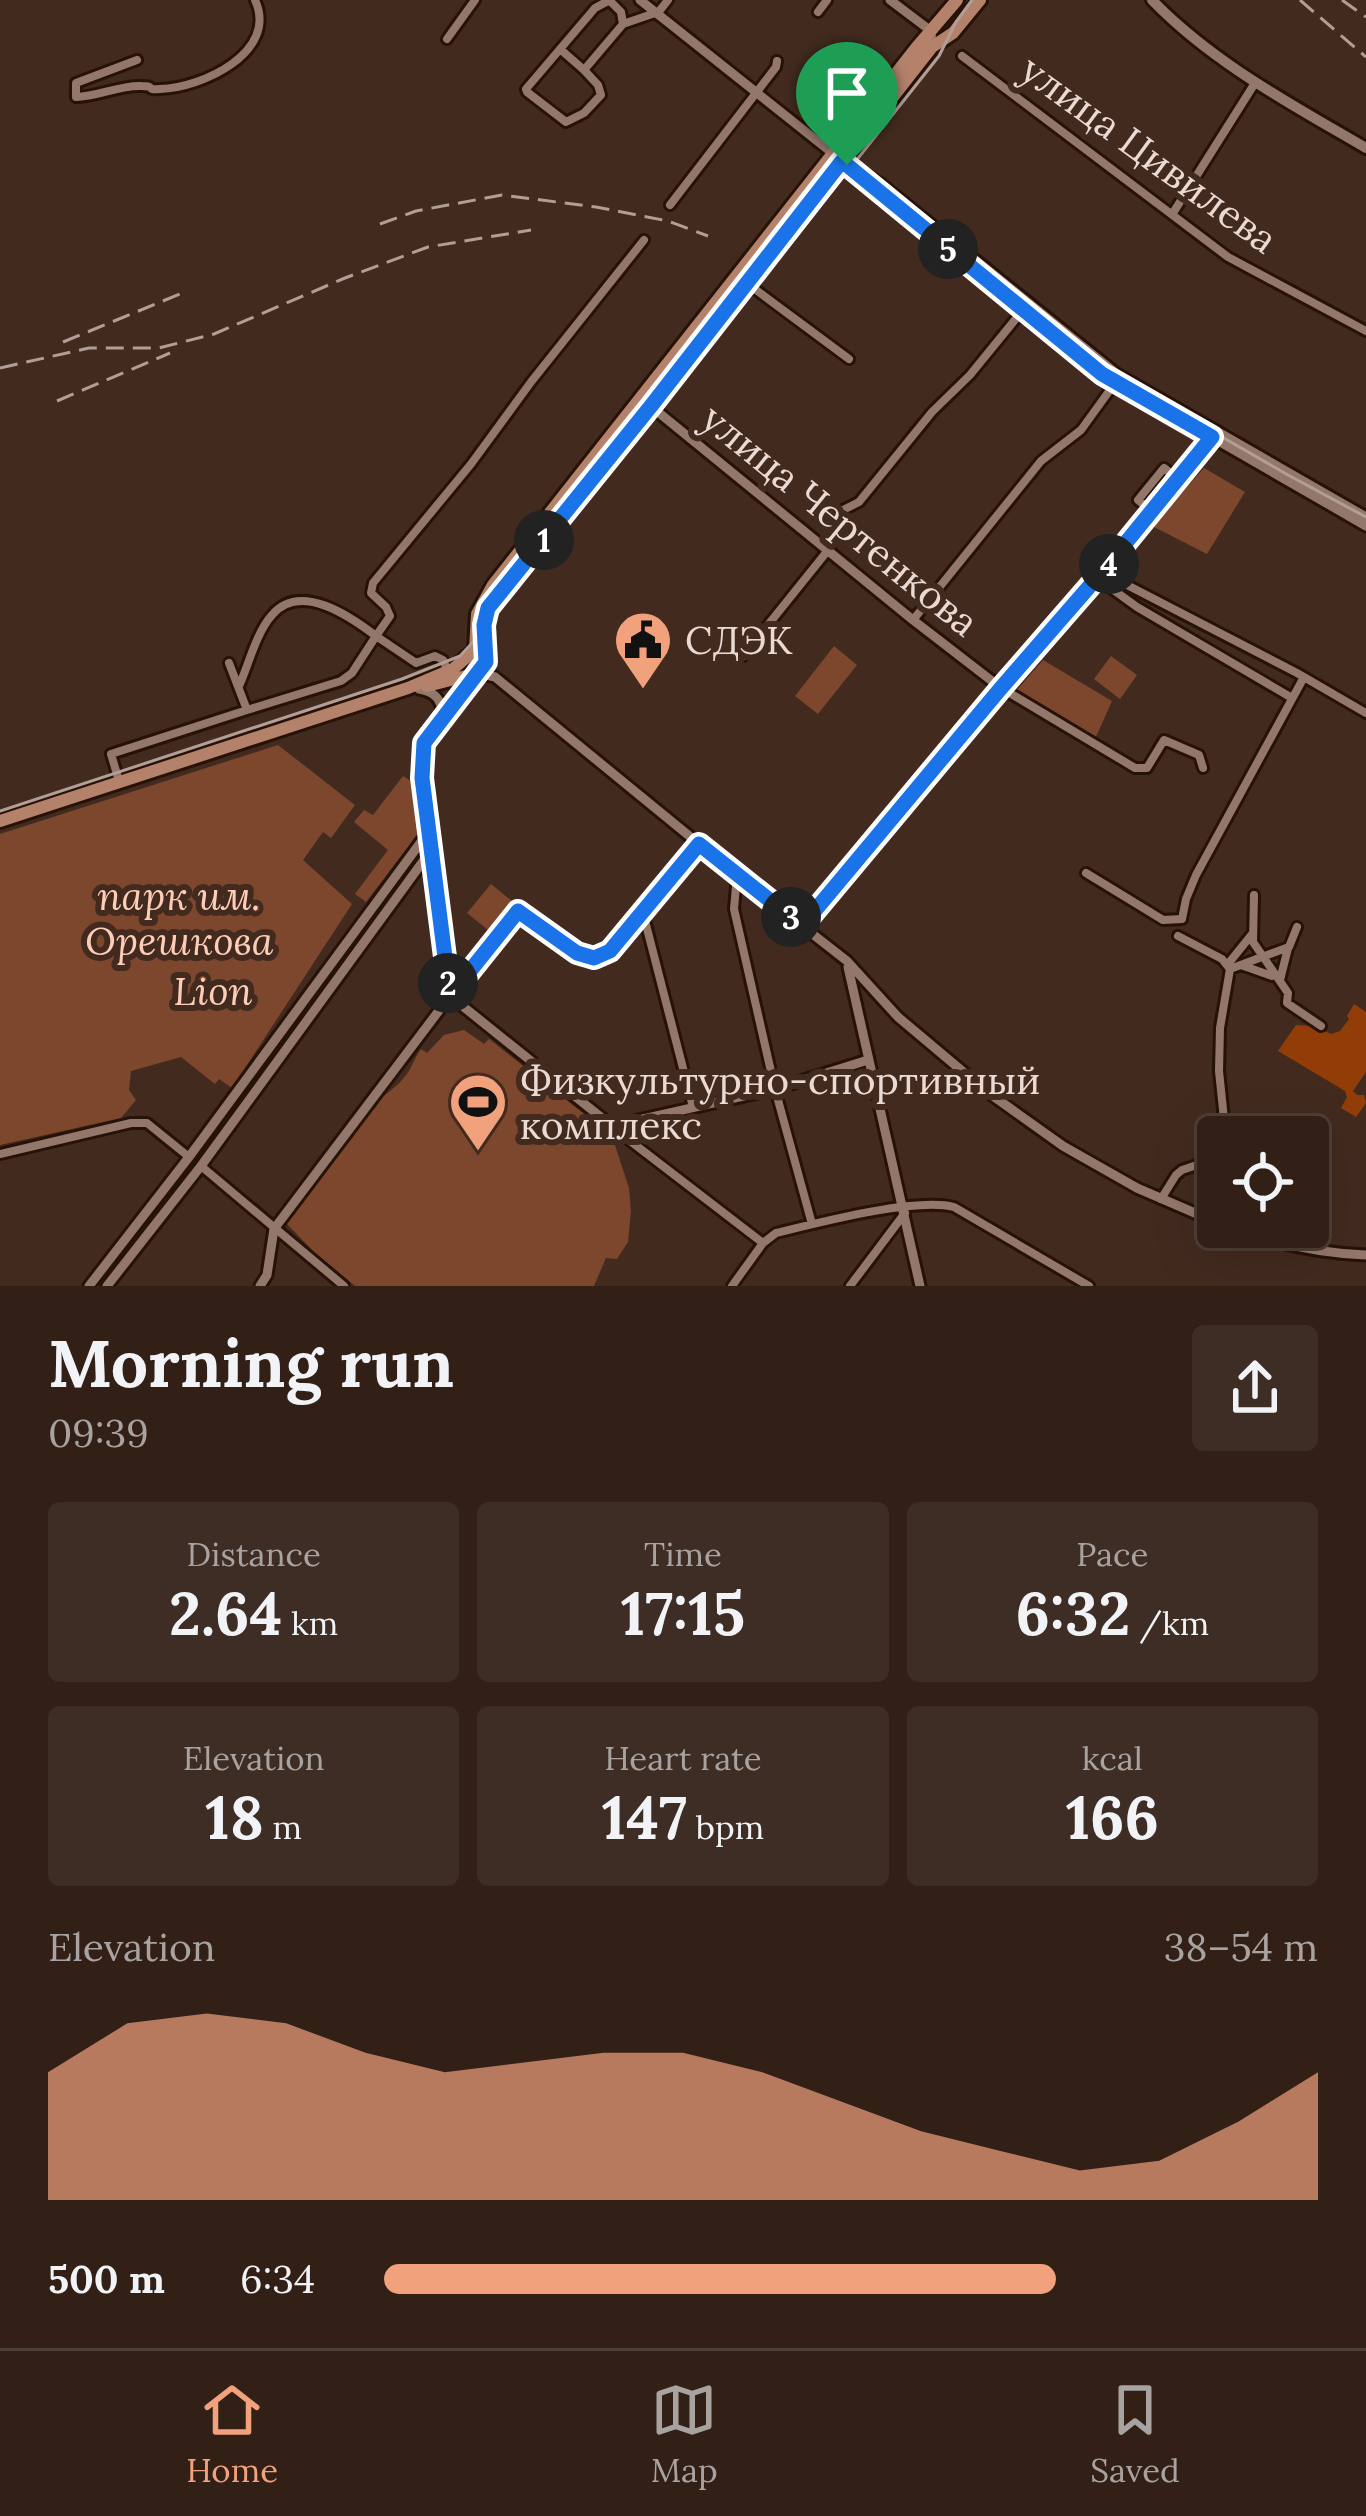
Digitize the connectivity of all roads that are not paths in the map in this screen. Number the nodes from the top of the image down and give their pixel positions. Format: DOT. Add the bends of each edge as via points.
graph roads {
  1 [pos="255,0"];
  2 [pos="475,0"];
  3 [pos="610,0"];
  4 [pos="640,0"];
  5 [pos="668,0"];
  6 [pos="827,0"];
  7 [pos="890,0"];
  8 [pos="957,0"];
  9 [pos="980,0"];
  10 [pos="1158,4"];
  11 [pos="818,12"];
  12 [pos="656,13"];
  13 [pos="623,24"];
  14 [pos="931,32"];
  15 [pos="447,39"];
  16 [pos="932,47"];
  17 [pos="560,49"];
  18 [pos="962,56"];
  19 [pos="136,60"];
  20 [pos="777,61"];
  21 [pos="584,70"];
  22 [pos="1255,83"];
  23 [pos="756,93"];
  24 [pos="1366,148"];
  25 [pos="842,161"];
  26 [pos="670,206"];
  27 [pos="1173,213"];
  28 [pos="644,240"];
  29 [pos="747,284"];
  30 [pos="1023,310"];
  31 [pos="1366,332"];
  32 [pos="849,359"];
  33 [pos="1115,382"];
  34 [pos="647,402"];
  35 [pos="1214,434"];
  36 [pos="1178,478"];
  37 [pos="1152,511"];
  38 [pos="1366,517"];
  39 [pos="1366,526"];
  40 [pos="829,549"];
  41 [pos="1100,575"];
  42 [pos="913,620"];
  43 [pos="376,636"];
  44 [pos="477,638"];
  45 [pos="488,653"];
  46 [pos="743,656"];
  47 [pos="229,663"];
  48 [pos="448,670"];
  49 [pos="472,675"];
  50 [pos="1300,675"];
  51 [pos="495,676"];
  52 [pos="239,686"];
  53 [pos="408,688"];
  54 [pos="1001,688"];
  55 [pos="1292,698"];
  56 [pos="247,710"];
  57 [pos="1366,713"];
  58 [pos="441,717"];
  59 [pos="1203,768"];
  60 [pos="120,782"];
  61 [pos="0,821"];
  62 [pos="429,831"];
  63 [pos="699,844"];
  64 [pos="432,849"];
  65 [pos="1086,873"];
  66 [pos="737,875"];
  67 [pos="399,882"];
  68 [pos="1254,895"];
  69 [pos="643,913"];
  70 [pos="802,926"];
  71 [pos="1297,928"];
  72 [pos="1253,933"];
  73 [pos="361,934"];
  74 [pos="1178,936"];
  75 [pos="1289,946"];
  76 [pos="1262,956"];
  77 [pos="847,961"];
  78 [pos="1233,966"];
  79 [pos="1277,980"];
  80 [pos="450,996"];
  81 [pos="1321,1026"];
  82 [pos="274,1042"];
  83 [pos="285,1050"];
  84 [pos="868,1060"];
  85 [pos="776,1089"];
  86 [pos="693,1107"];
  87 [pos="612,1126"];
  88 [pos="0,1154"];
  89 [pos="189,1157"];
  90 [pos="200,1166"];
  91 [pos="1161,1199"];
  92 [pos="905,1209"];
  93 [pos="1197,1214"];
  94 [pos="812,1224"];
  95 [pos="274,1229"];
  96 [pos="764,1243"];
  97 [pos="1302,1248"];
  98 [pos="1366,1255"];
  99 [pos="89,1286"];
  100 [pos="107,1286"];
  101 [pos="260,1286"];
  102 [pos="344,1286"];
  103 [pos="732,1286"];
  104 [pos="850,1286"];
  105 [pos="920,1286"];
  106 [pos="1089,1286"];
  1 -- 19 [label="street" via="255,38 239,62 158,90 76,97 76,83"];
  2 -- 15 [label="street"];
  3 -- 13 [label="street"];
  3 -- 17 [label="street"];
  4 -- 12 [label="street"];
  5 -- 12 [label="street"];
  6 -- 11 [label="street"];
  7 -- 14 [label="street"];
  8 -- 14 [label="main road"];
  9 -- 16 [label="main road"];
  10 -- 22 [label="main road"];
  12 -- 13 [label="street"];
  12 -- 23 [label="street"];
  13 -- 21 [label="street"];
  14 -- 16 [label="street"];
  14 -- 25 [label="main road"];
  16 -- 25 [label="main road"];
  17 -- 21 [label="street"];
  17 -- 21 [label="street" via="526,91 566,122 602,95"];
  18 -- 27 [label="street, улица Цивилева"];
  20 -- 23 [label="street"];
  22 -- 24 [label="main road"];
  22 -- 27 [label="street"];
  23 -- 25 [label="street"];
  23 -- 26 [label="street"];
  25 -- 29 [label="main road"];
  25 -- 30 [label="street"];
  25 -- 34 [label="main road"];
  25 -- 35 [label="street" via="1117,374"];
  27 -- 31 [label="street, улица Цивилева" via="1228,256"];
  28 -- 43 [label="street" via="373,583 371,593 390,616"];
  29 -- 32 [label="street"];
  29 -- 34 [label="main road"];
  30 -- 33 [label="street"];
  30 -- 40 [label="street" via="859,502 843,510"];
  33 -- 35 [label="street"];
  33 -- 42 [label="street"];
  34 -- 40 [label="street, улица Чертенкова"];
  34 -- 44 [label="main road" via="493,585 477,614"];
  34 -- 45 [label="main road" via="488,608"];
  35 -- 36 [label="street"];
  35 -- 38 [label="street"];
  35 -- 39 [label="street"];
  36 -- 37 [label="street"];
  36 -- 37 [label="street" via="1163,468 1138,500"];
  37 -- 41 [label="street"];
  40 -- 42 [label="street, улица Чертенкова"];
  40 -- 46 [label="street"];
  41 -- 50 [label="street"];
  41 -- 54 [label="street"];
  41 -- 55 [label="street" via="1137,607"];
  42 -- 54 [label="street, улица Чертенкова"];
  43 -- 48 [label="street" via="416,663 435,656"];
  43 -- 52 [label="street" via="326,605 283,607 269,618"];
  43 -- 56 [label="street" via="341,681"];
  44 -- 48 [label="main road" via="473,654"];
  44 -- 49 [label="street"];
  45 -- 49 [label="main road"];
  45 -- 51 [label="street"];
  47 -- 52 [label="street"];
  48 -- 53 [label="main road"];
  49 -- 51 [label="street"];
  49 -- 53 [label="main road"];
  49 -- 58 [label="street"];
  50 -- 55 [label="street"];
  50 -- 57 [label="street"];
  51 -- 63 [label="street"];
  52 -- 56 [label="street"];
  53 -- 58 [label="street" via="435,695"];
  53 -- 60 [label="main road"];
  54 -- 59 [label="street" via="1135,768 1147,769 1164,740 1198,755"];
  54 -- 70 [label="street"];
  55 -- 65 [label="street" via="1196,875 1182,920 1162,920"];
  56 -- 60 [label="street" via="111,754"];
  58 -- 62 [label="street" via="422,748"];
  60 -- 61 [label="main road"];
  62 -- 64 [label="street"];
  62 -- 67 [label="street"];
  63 -- 66 [label="street"];
  63 -- 69 [label="street"];
  64 -- 67 [label="street"];
  64 -- 80 [label="street"];
  66 -- 70 [label="street"];
  66 -- 85 [label="street" via="734,909"];
  67 -- 73 [label="street"];
  68 -- 72 [label="street"];
  69 -- 80 [label="street" via="594,958 518,911"];
  69 -- 86 [label="street"];
  70 -- 77 [label="street"];
  71 -- 75 [label="street"];
  72 -- 76 [label="street"];
  72 -- 78 [label="street"];
  73 -- 82 [label="street"];
  73 -- 83 [label="street"];
  74 -- 78 [label="street"];
  75 -- 76 [label="street"];
  75 -- 79 [label="street"];
  76 -- 78 [label="street"];
  76 -- 79 [label="street"];
  77 -- 84 [label="street"];
  77 -- 91 [label="street" via="898,1017 986,1091 1063,1146"];
  78 -- 79 [label="street"];
  78 -- 91 [label="street" via="1221,1007 1222,1127 1197,1166 1176,1175"];
  79 -- 81 [label="street" via="1287,1003"];
  80 -- 87 [label="street"];
  80 -- 95 [label="street"];
  82 -- 83 [label="street"];
  82 -- 89 [label="street"];
  83 -- 90 [label="street"];
  84 -- 85 [label="street"];
  84 -- 92 [label="street"];
  85 -- 86 [label="street"];
  85 -- 94 [label="street"];
  86 -- 87 [label="street"];
  87 -- 96 [label="street"];
  88 -- 89 [label="street" via="147,1123"];
  89 -- 99 [label="street"];
  90 -- 95 [label="street"];
  90 -- 100 [label="street"];
  91 -- 93 [label="street"];
  92 -- 94 [label="street"];
  92 -- 104 [label="street"];
  92 -- 105 [label="street"];
  92 -- 106 [label="street" via="954,1207"];
  94 -- 96 [label="street"];
  95 -- 101 [label="street"];
  95 -- 102 [label="street"];
  96 -- 103 [label="street"];
  97 -- 98 [label="street"];
}
